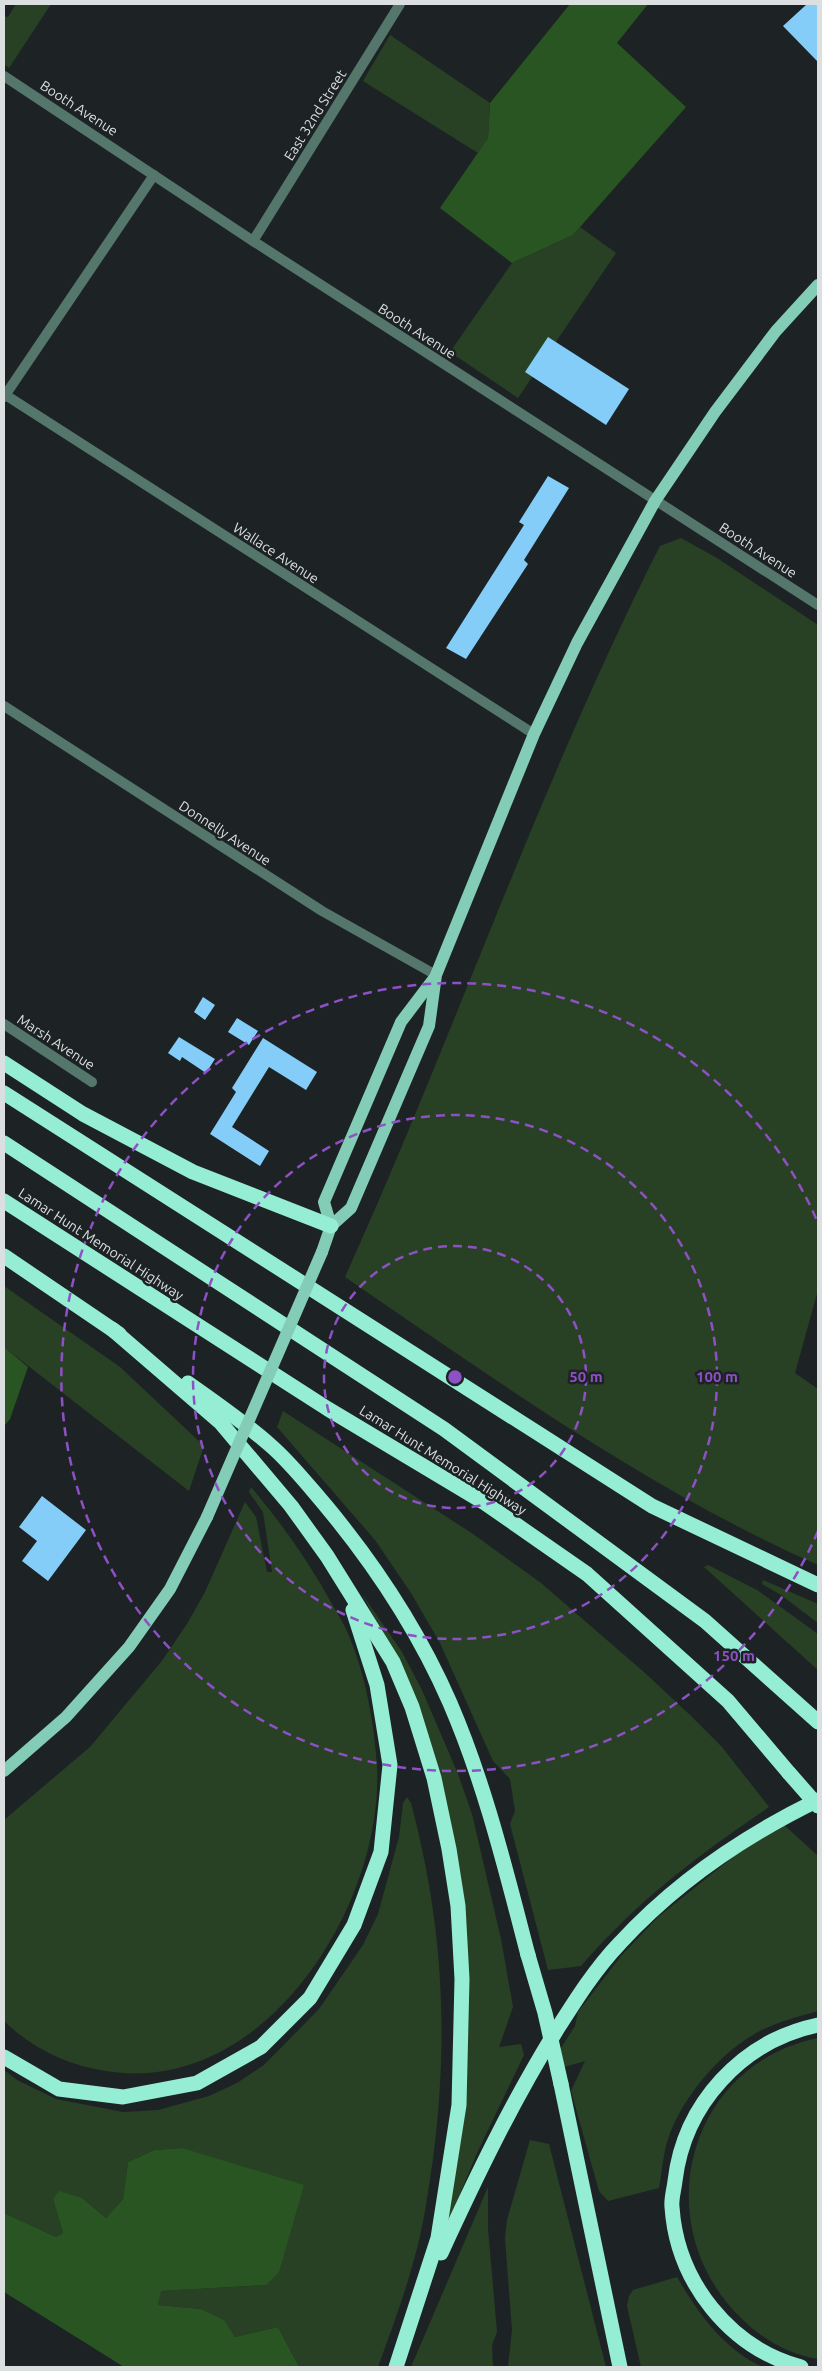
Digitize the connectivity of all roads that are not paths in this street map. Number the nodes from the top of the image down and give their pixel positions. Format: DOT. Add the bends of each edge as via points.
graph roads {
  1 [pos="400,4"];
  2 [pos="4,76"];
  3 [pos="154,175"];
  4 [pos="253,241"];
  5 [pos="818,285"];
  6 [pos="4,395"];
  7 [pos="655,501"];
  8 [pos="818,605"];
  9 [pos="4,706"];
  10 [pos="534,734"];
  11 [pos="436,975"];
  12 [pos="4,1024"];
  13 [pos="4,1063"];
  14 [pos="92,1082"];
  15 [pos="4,1093"];
  16 [pos="4,1143"];
  17 [pos="4,1200"];
  18 [pos="330,1226"];
  19 [pos="4,1256"];
  20 [pos="112,1329"];
  21 [pos="818,1585"];
  22 [pos="345,1587"];
  23 [pos="818,1722"];
  24 [pos="4,1771"];
  25 [pos="818,1800"];
  26 [pos="818,1806"];
  27 [pos="818,2025"];
  28 [pos="4,2056"];
  29 [pos="416,2309"];
  30 [pos="396,2367"];
  31 [pos="620,2367"];
  32 [pos="801,2367"];
  1 -- 4 [label="street, East 32nd Street"];
  2 -- 3 [label="street, Booth Avenue"];
  3 -- 4 [label="street, Booth Avenue"];
  3 -- 6 [label="street"];
  4 -- 7 [label="street, Booth Avenue"];
  5 -- 7 [label="main road" via="776,331"];
  6 -- 10 [label="street, Wallace Avenue"];
  7 -- 8 [label="street, Booth Avenue"];
  7 -- 10 [label="main road" via="577,643"];
  9 -- 11 [label="street, Donnelly Avenue" via="322,911"];
  10 -- 11 [label="main road"];
  11 -- 18 [label="main road" via="429,1026 351,1208"];
  11 -- 18 [label="main road" via="402,1022 324,1202"];
  12 -- 14 [label="street, Marsh Avenue"];
  13 -- 18 [label="highway" via="83,1114 193,1172"];
  15 -- 21 [label="highway" via="652,1506"];
  16 -- 23 [label="highway, Lamar Hunt Memorial Highway" via="444,1430 705,1621"];
  17 -- 26 [label="highway, Lamar Hunt Memorial Highway, bridge" via="328,1409 485,1503 587,1574 728,1701"];
  18 -- 24 [label="main road, bridge" via="322,1252 207,1516 170,1589 129,1647 66,1717"];
  19 -- 20 [label="highway"];
  20 -- 22 [label="highway" via="220,1422 292,1506"];
  20 -- 31 [label="highway, bridge" via="224,1408 271,1446 350,1535 425,1651 450,1704 478,1779 545,2013"];
  22 -- 28 [label="highway" via="377,1685 390,1765 381,1852 354,1926 310,1998 261,2047 197,2083 151,2092 123,2097 59,2089"];
  22 -- 29 [label="highway" via="393,1662 412,1706 434,1778 450,1849 458,1906 462,1979 459,2105 438,2238"];
  25 -- 29 [label="highway" via="773,1822 712,1860 620,1943 578,1995 511,2110 467,2196"];
  27 -- 32 [label="highway" via="763,2044 724,2077 696,2112 678,2157 672,2207 679,2245 697,2288 719,2319 752,2347 778,2361"];
  29 -- 30 [label="highway"];
}
